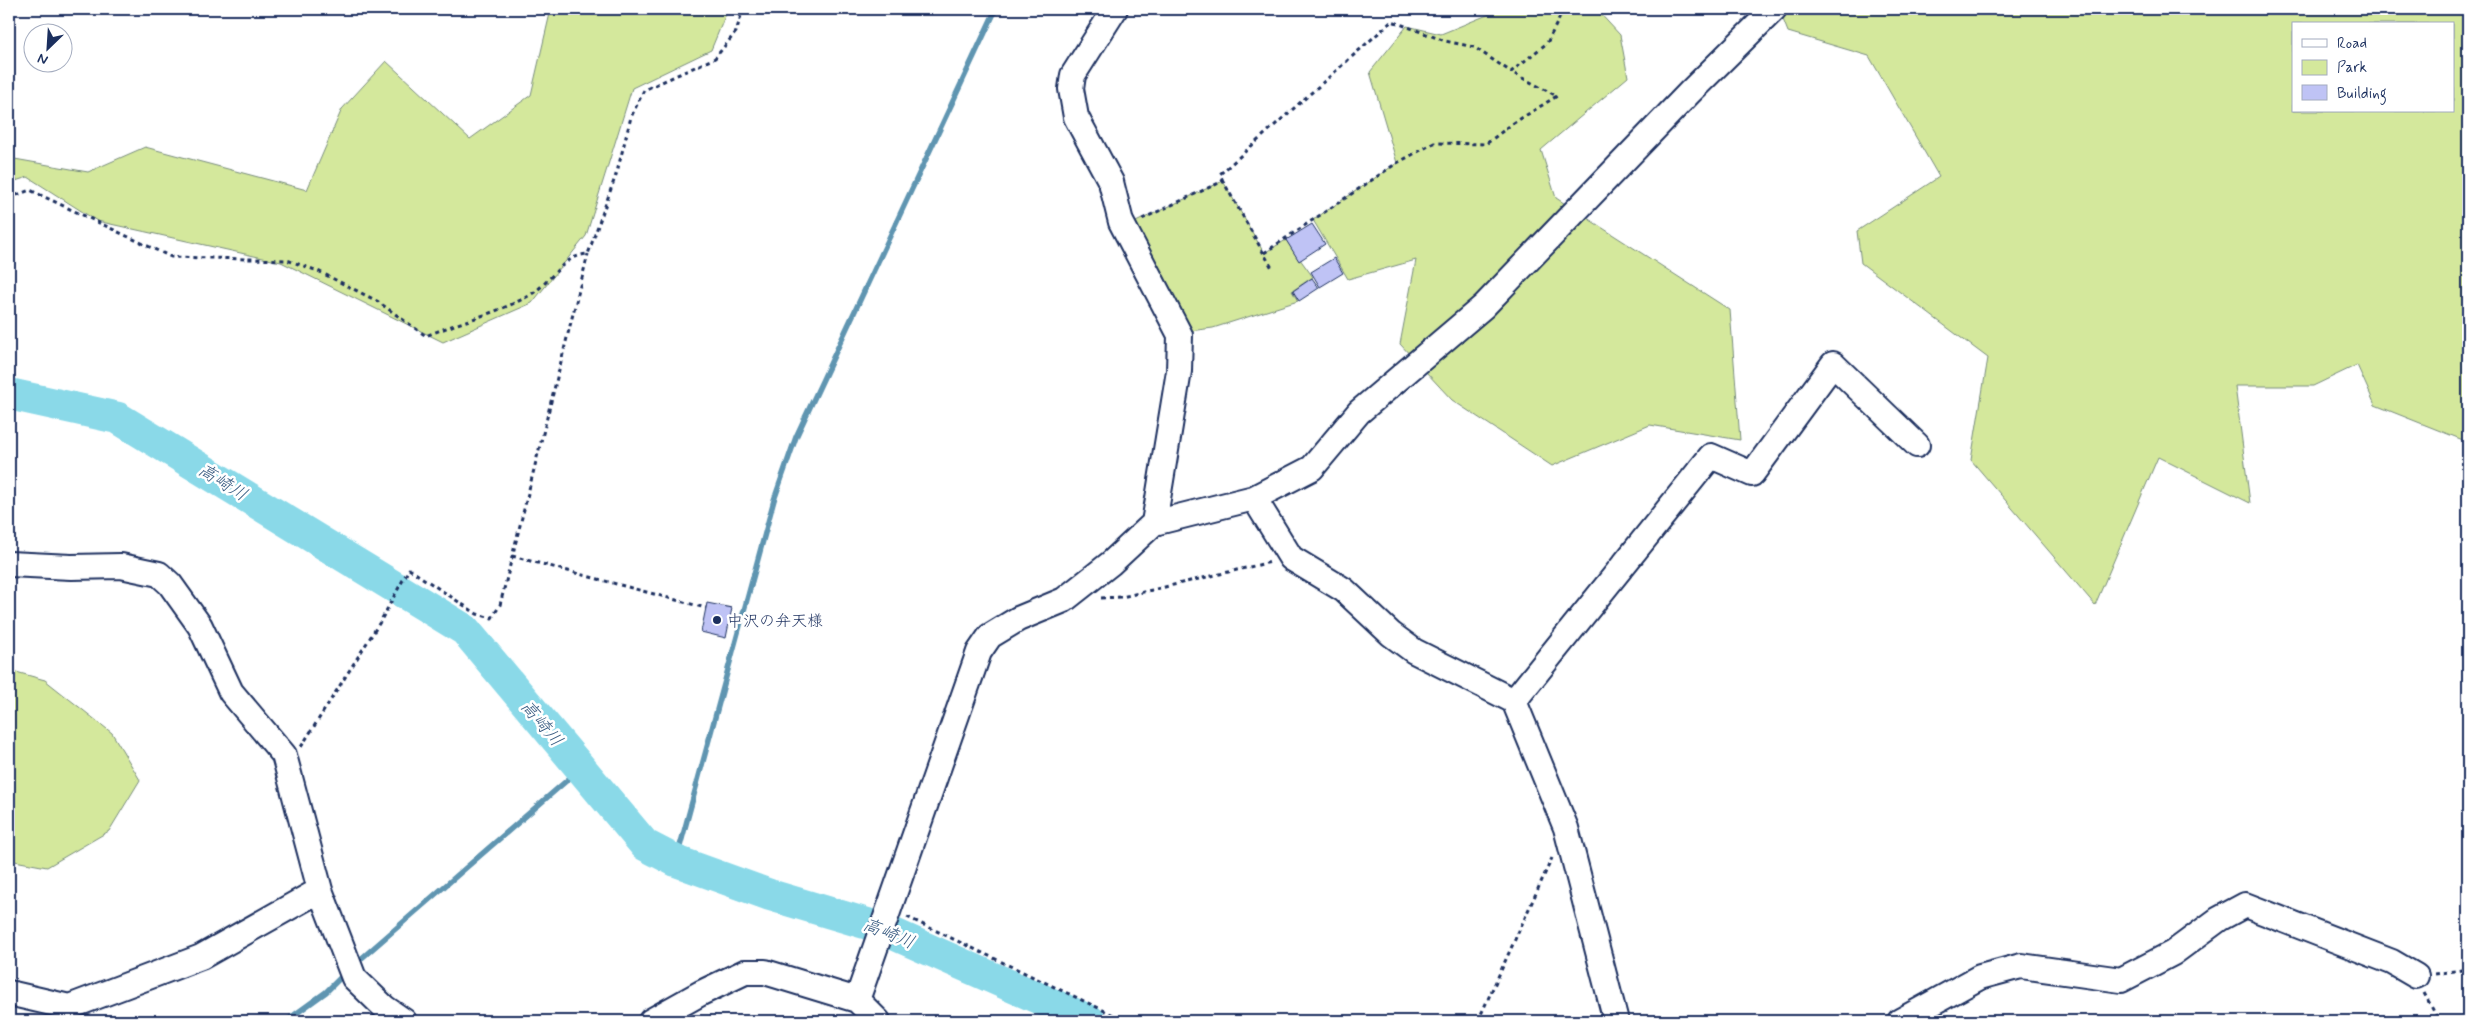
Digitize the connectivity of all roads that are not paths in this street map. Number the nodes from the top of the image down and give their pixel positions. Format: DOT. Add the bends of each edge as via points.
graph roads {
  1 [pos="1115,9"];
  2 [pos="1774,9"];
  3 [pos="1917,444"];
  4 [pos="1254,498"];
  5 [pos="1154,523"];
  6 [pos="9,564"];
  7 [pos="1514,701"];
  8 [pos="320,890"];
  9 [pos="2416,976"];
  10 [pos="9,993"];
  11 [pos="857,1000"];
  12 [pos="404,1021"];
  13 [pos="652,1021"];
  14 [pos="878,1021"];
  15 [pos="1616,1021"];
  16 [pos="1900,1021"];
  1 -- 5 [label="street" via="1073,75 1071,89 1076,117 1111,182 1123,228 1180,335 1180,371"];
  2 -- 4 [label="street" via="1484,306 1359,412 1312,468"];
  3 -- 7 [label="street" via="1833,364 1752,474 1711,456"];
  4 -- 5 [label="street"];
  4 -- 7 [label="street" via="1291,558 1344,590 1414,651"];
  5 -- 11 [label="street" via="1064,600 1018,619 990,636 980,652"];
  6 -- 8 [label="street" via="121,566 160,574 170,584 200,626 231,692 284,755"];
  7 -- 15 [label="street" via="1566,828"];
  8 -- 10 [label="street" via="201,957 68,1007"];
  8 -- 12 [label="street" via="354,978 385,1008"];
  9 -- 16 [label="street" via="2392,962 2245,905 2219,919 2173,953 2121,980 2022,966 1980,977"];
  11 -- 13 [label="street" via="765,972 745,972"];
  11 -- 14 [label="street"];
}
